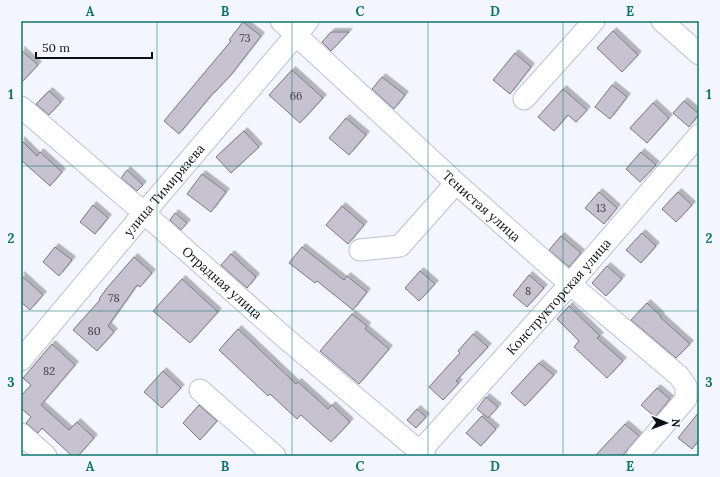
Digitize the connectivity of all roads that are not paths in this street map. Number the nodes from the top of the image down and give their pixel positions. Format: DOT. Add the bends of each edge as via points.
graph roads {
  1 [pos="281,21"];
  2 [pos="594,21"];
  3 [pos="662,21"];
  4 [pos="302,28"];
  5 [pos="699,54"];
  6 [pos="524,98"];
  7 [pos="21,106"];
  8 [pos="699,135"];
  9 [pos="456,182"];
  10 [pos="144,213"];
  11 [pos="360,250"];
  12 [pos="570,284"];
  13 [pos="21,360"];
  14 [pos="200,390"];
  15 [pos="21,434"];
  16 [pos="420,454"];
  17 [pos="46,456"];
  18 [pos="276,456"];
  19 [pos="637,456"];
  1 -- 4 [label="street, Тенистая улица"];
  2 -- 6 [label="street"];
  3 -- 5 [label="street"];
  4 -- 9 [label="street, Тенистая улица"];
  4 -- 10 [label="street, улица Тимирязева"];
  7 -- 10 [label="street, Отрадная улица"];
  8 -- 12 [label="street, Конструкторская улица"];
  9 -- 11 [label="street" via="400,246"];
  9 -- 12 [label="street, Тенистая улица"];
  10 -- 13 [label="street, улица Тимирязева"];
  10 -- 16 [label="street, Отрадная улица"];
  12 -- 16 [label="street, Конструкторская улица"];
  12 -- 19 [label="street, Тенистая улица" via="679,376 686,386 686,399"];
  14 -- 18 [label="street"];
  15 -- 17 [label="street"];
}
